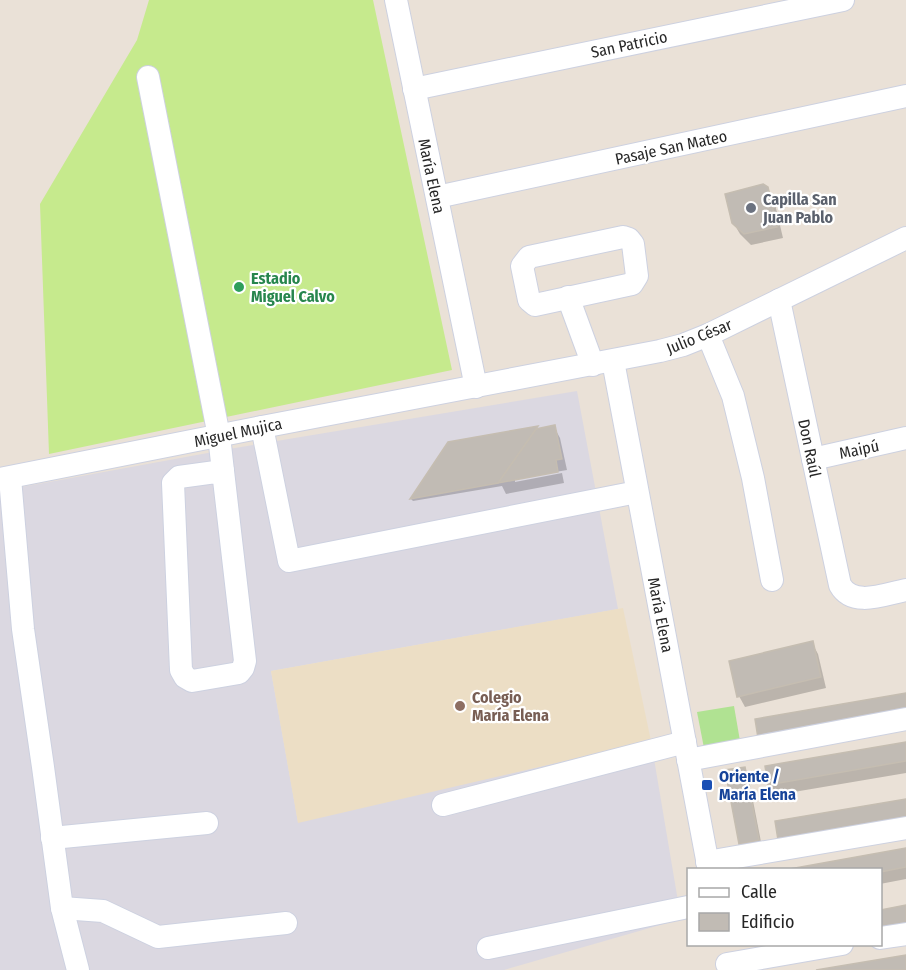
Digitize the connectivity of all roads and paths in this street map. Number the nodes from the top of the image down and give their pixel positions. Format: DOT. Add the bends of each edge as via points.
graph roads {
  1 [pos="396,0"];
  2 [pos="843,0"];
  3 [pos="148,76"];
  4 [pos="414,89"];
  5 [pos="906,96"];
  6 [pos="437,197"];
  7 [pos="906,238"];
  8 [pos="568,297"];
  9 [pos="779,300"];
  10 [pos="708,335"];
  11 [pos="603,363"];
  12 [pos="476,387"];
  13 [pos="262,427"];
  14 [pos="219,436"];
  15 [pos="906,438"];
  16 [pos="813,459"];
  17 [pos="223,471"];
  18 [pos="5,479"];
  19 [pos="637,492"];
  20 [pos="6,506"];
  21 [pos="772,580"];
  22 [pos="906,590"];
  23 [pos="906,719"];
  24 [pos="686,751"];
  25 [pos="443,806"];
  26 [pos="207,823"];
  27 [pos="906,828"];
  28 [pos="52,838"];
  29 [pos="708,866"];
  30 [pos="687,907"];
  31 [pos="62,908"];
  32 [pos="286,923"];
  33 [pos="906,934"];
  34 [pos="882,938"];
  35 [pos="834,946"];
  36 [pos="488,948"];
  37 [pos="726,960"];
  38 [pos="78,970"];
  1 -- 4 [label="street, María Elena"];
  2 -- 4 [label="street, San Patricio"];
  3 -- 14 [label="street"];
  4 -- 6 [label="street, María Elena"];
  5 -- 6 [label="street, Pasaje San Mateo"];
  6 -- 12 [label="street, María Elena"];
  7 -- 9 [label="street, Julio César"];
  8 -- 8 [label="street" via="532,303 522,266 525,261 623,237 629,239 637,276 632,284"];
  8 -- 11 [label="street, María Elena"];
  9 -- 10 [label="street, Julio César"];
  9 -- 16 [label="street, Don Raúl"];
  10 -- 11 [label="street, Julio César" via="683,345"];
  10 -- 21 [label="street" via="733,396"];
  11 -- 12 [label="street, Julio César"];
  11 -- 19 [label="street, María Elena"];
  12 -- 13 [label="street, Miguel Mujica"];
  13 -- 14 [label="street, Miguel Mujica"];
  13 -- 19 [label="street" via="288,561"];
  14 -- 17 [label="street"];
  14 -- 18 [label="street, Miguel Mujica"];
  15 -- 16 [label="street, Maipú"];
  16 -- 22 [label="street, Don Raúl" via="843,590 853,597 865,598"];
  17 -- 17 [label="street" via="245,661 239,673 192,681 181,670 173,483 179,477"];
  18 -- 20 [label="street"];
  19 -- 24 [label="street, María Elena"];
  20 -- 28 [label="street"];
  23 -- 24 [label="street"];
  24 -- 25 [label="street"];
  24 -- 29 [label="street, María Elena"];
  26 -- 28 [label="street"];
  27 -- 29 [label="street"];
  28 -- 31 [label="street"];
  30 -- 36 [label="street"];
  31 -- 32 [label="street" via="103,911 158,937"];
  31 -- 38 [label="street"];
  33 -- 34 [label="street"];
  35 -- 37 [label="street"];
}
